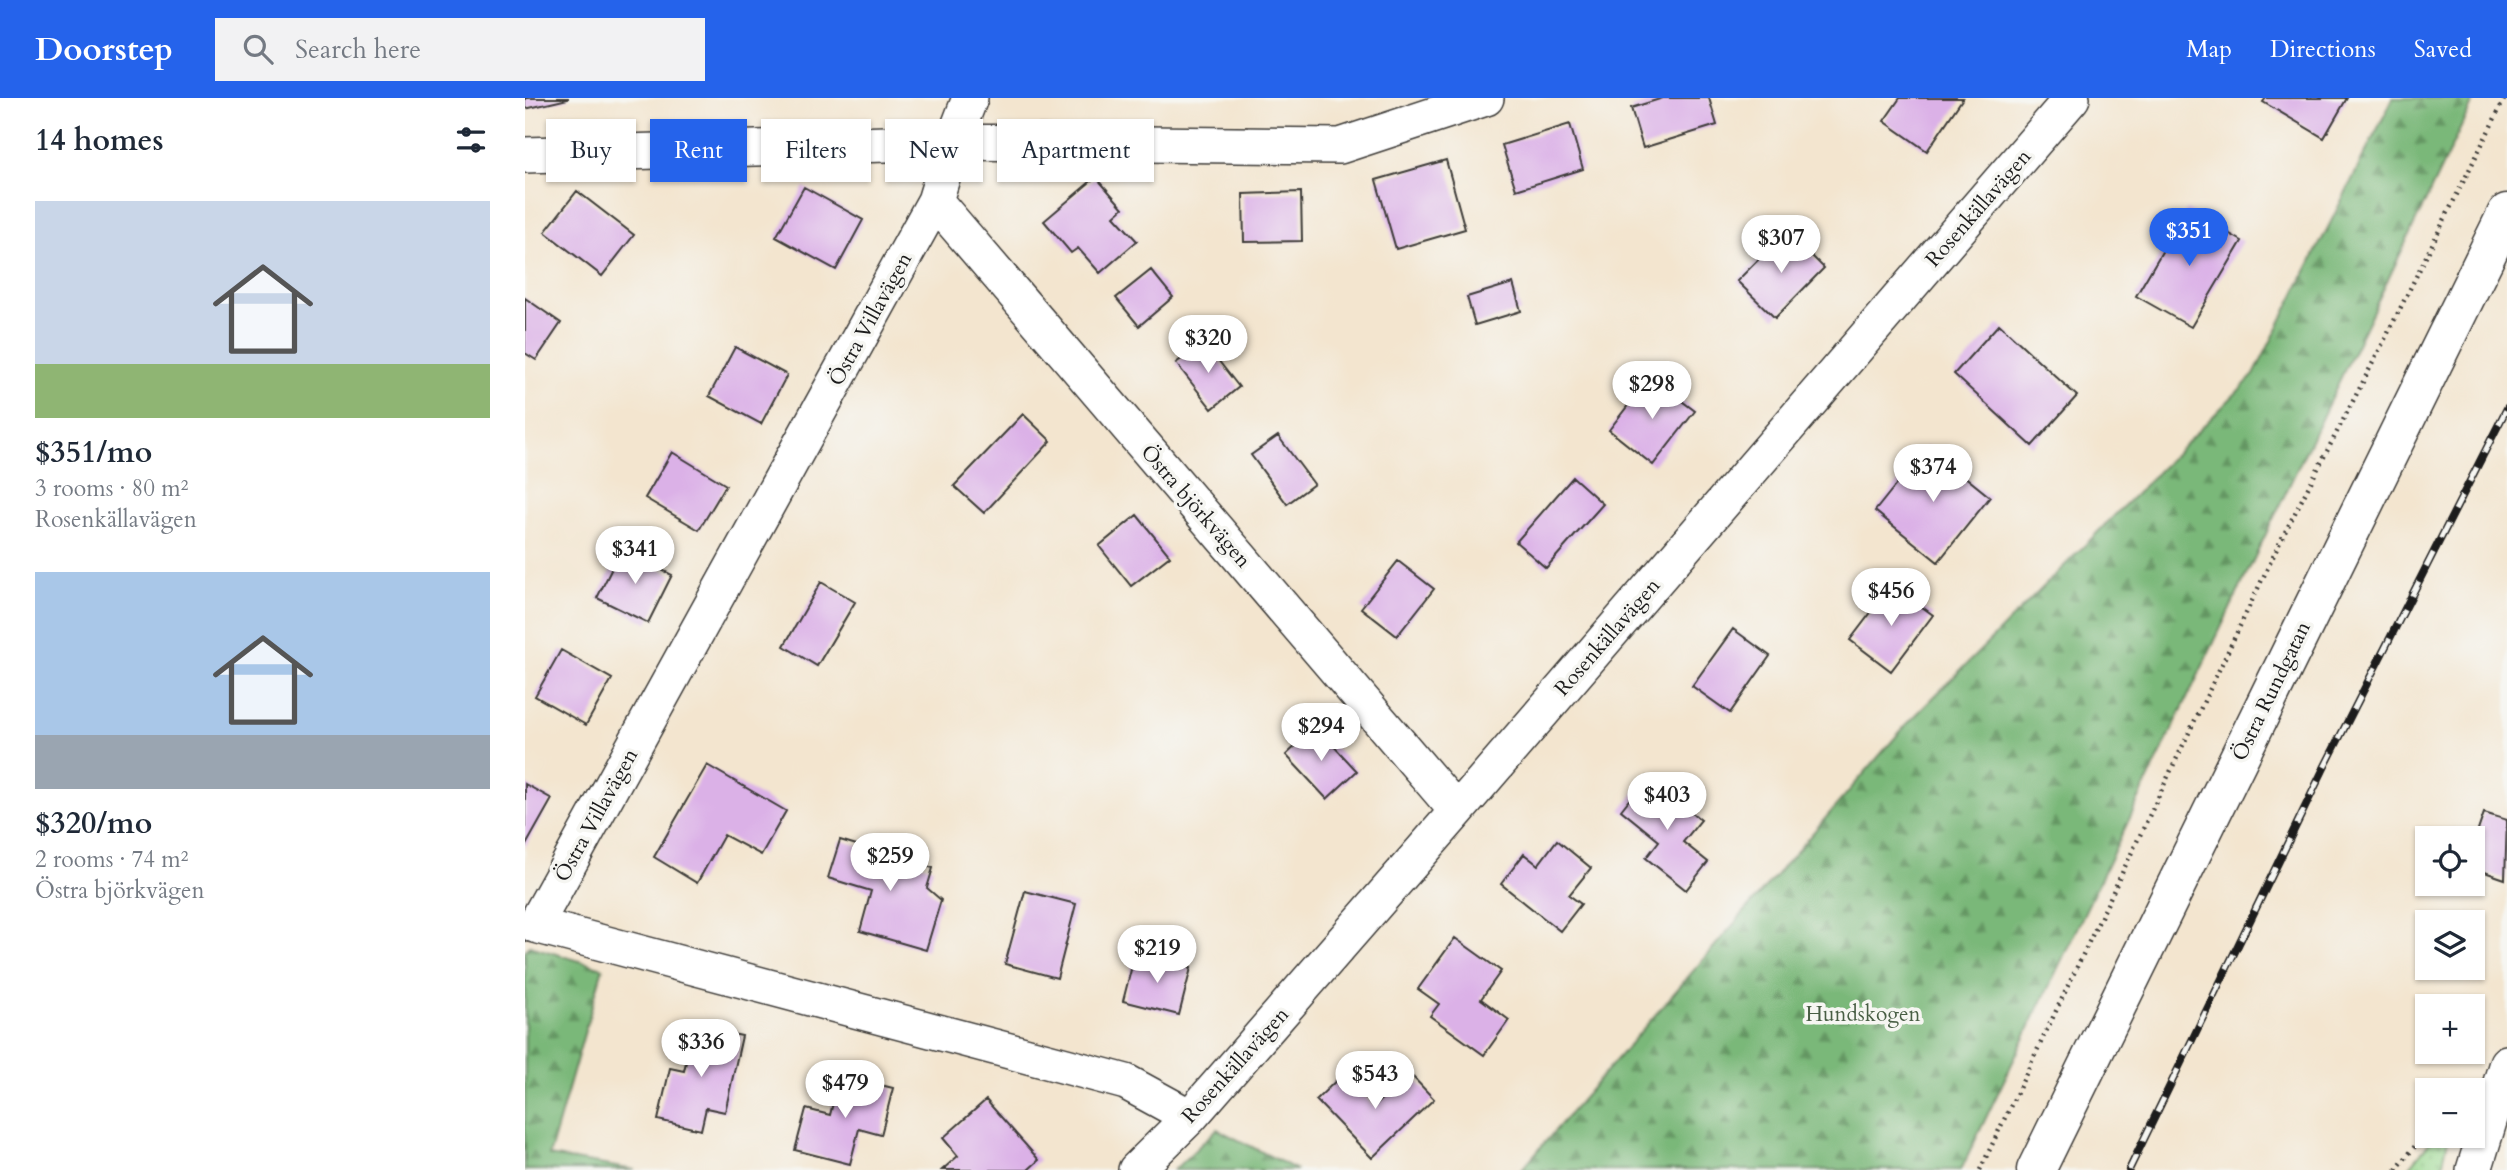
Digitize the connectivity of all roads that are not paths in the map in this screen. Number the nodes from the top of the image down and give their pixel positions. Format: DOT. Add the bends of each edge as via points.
graph roads {
  1 [pos="969,98"];
  2 [pos="1486,98"];
  3 [pos="2072,98"];
  4 [pos="961,119"];
  5 [pos="983,142"];
  6 [pos="885,144"];
  7 [pos="525,155"];
  8 [pos="941,182"];
  9 [pos="935,201"];
  10 [pos="2507,213"];
  11 [pos="1457,811"];
  12 [pos="2507,1063"];
  13 [pos="1190,1117"];
  14 [pos="1136,1170"];
  15 [pos="2036,1170"];
  16 [pos="2474,1170"];
  1 -- 4 [label="street, Östra Villavägen"];
  2 -- 5 [label="street" via="1340,146"];
  3 -- 11 [label="street, Rosenkällavägen"];
  6 -- 7 [label="street"];
  8 -- 9 [label="street, Östra Villavägen"];
  9 -- 11 [label="street, Östra björkvägen"];
  9 -- 13 [label="street, Östra Villavägen" via="535,925 1126,1082"];
  10 -- 15 [label="main road, Östra Rundgatan"];
  11 -- 13 [label="street, Rosenkällavägen"];
  12 -- 16 [label="street"];
  13 -- 14 [label="street, Rosenkällavägen"];
}
